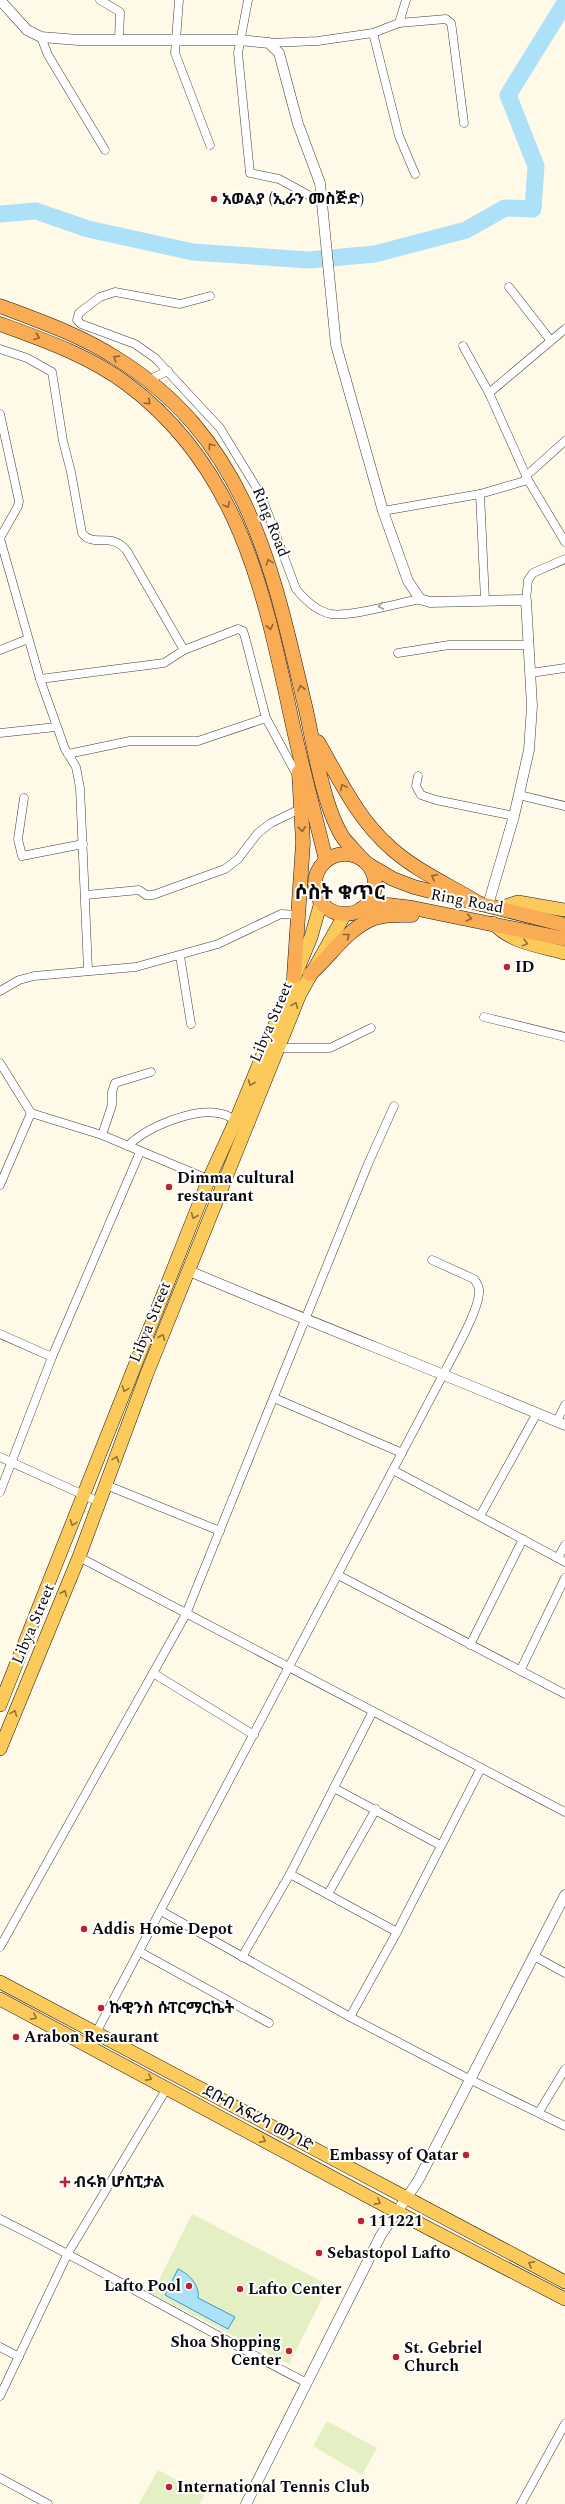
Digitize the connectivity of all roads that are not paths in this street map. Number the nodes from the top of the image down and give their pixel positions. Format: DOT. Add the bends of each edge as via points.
graph roads {
  1 [pos="0,0"];
  2 [pos="100,0"];
  3 [pos="179,0"];
  4 [pos="248,0"];
  5 [pos="406,0"];
  6 [pos="398,23"];
  7 [pos="373,33"];
  8 [pos="41,37"];
  9 [pos="119,40"];
  10 [pos="175,40"];
  11 [pos="240,40"];
  12 [pos="269,43"];
  13 [pos="464,123"];
  14 [pos="210,145"];
  15 [pos="105,150"];
  16 [pos="416,174"];
  17 [pos="323,203"];
  18 [pos="509,287"];
  19 [pos="210,296"];
  20 [pos="0,306"];
  21 [pos="0,324"];
  22 [pos="565,329"];
  23 [pos="551,341"];
  24 [pos="463,346"];
  25 [pos="0,349"];
  26 [pos="168,371"];
  27 [pos="148,380"];
  28 [pos="489,393"];
  29 [pos="0,414"];
  30 [pos="565,441"];
  31 [pos="527,478"];
  32 [pos="480,494"];
  33 [pos="383,511"];
  34 [pos="565,542"];
  35 [pos="565,559"];
  36 [pos="3,567"];
  37 [pos="420,599"];
  38 [pos="485,600"];
  39 [pos="526,600"];
  40 [pos="28,639"];
  41 [pos="527,646"];
  42 [pos="0,650"];
  43 [pos="184,650"];
  44 [pos="398,653"];
  45 [pos="565,668"];
  46 [pos="531,674"];
  47 [pos="40,679"];
  48 [pos="266,718"];
  49 [pos="310,726"];
  50 [pos="56,727"];
  51 [pos="0,733"];
  52 [pos="298,748"];
  53 [pos="68,754"];
  54 [pos="418,776"];
  55 [pos="299,779"];
  56 [pos="519,795"];
  57 [pos="24,798"];
  58 [pos="565,806"];
  59 [pos="300,809"];
  60 [pos="514,816"];
  61 [pos="83,844"];
  62 [pos="326,860"];
  63 [pos="366,862"];
  64 [pos="86,895"];
  65 [pos="321,902"];
  66 [pos="489,906"];
  67 [pos="361,909"];
  68 [pos="565,910"];
  69 [pos="345,914"];
  70 [pos="444,914"];
  71 [pos="298,915"];
  72 [pos="493,923"];
  73 [pos="565,925"];
  74 [pos="565,939"];
  75 [pos="565,953"];
  76 [pos="180,956"];
  77 [pos="88,970"];
  78 [pos="310,974"];
  79 [pos="294,976"];
  80 [pos="0,991"];
  81 [pos="484,1017"];
  82 [pos="191,1024"];
  83 [pos="371,1028"];
  84 [pos="565,1038"];
  85 [pos="278,1048"];
  86 [pos="0,1063"];
  87 [pos="151,1072"];
  88 [pos="394,1106"];
  89 [pos="31,1113"];
  90 [pos="236,1120"];
  91 [pos="102,1135"];
  92 [pos="128,1146"];
  93 [pos="140,1152"];
  94 [pos="209,1180"];
  95 [pos="0,1185"];
  96 [pos="222,1185"];
  97 [pos="432,1260"];
  98 [pos="189,1271"];
  99 [pos="305,1320"];
  100 [pos="0,1334"];
  101 [pos="52,1357"];
  102 [pos="444,1373"];
  103 [pos="274,1398"];
  104 [pos="565,1405"];
  105 [pos="537,1413"];
  106 [pos="561,1423"];
  107 [pos="402,1453"];
  108 [pos="0,1457"];
  109 [pos="11,1462"];
  110 [pos="393,1470"];
  111 [pos="106,1485"];
  112 [pos="0,1492"];
  113 [pos="84,1495"];
  114 [pos="100,1502"];
  115 [pos="480,1516"];
  116 [pos="220,1531"];
  117 [pos="523,1539"];
  118 [pos="565,1545"];
  119 [pos="79,1557"];
  120 [pos="561,1560"];
  121 [pos="338,1575"];
  122 [pos="565,1578"];
  123 [pos="186,1614"];
  124 [pos="470,1645"];
  125 [pos="289,1667"];
  126 [pos="520,1671"];
  127 [pos="153,1673"];
  128 [pos="565,1694"];
  129 [pos="0,1705"];
  130 [pos="373,1711"];
  131 [pos="254,1735"];
  132 [pos="0,1749"];
  133 [pos="481,1768"];
  134 [pos="334,1788"];
  135 [pos="376,1808"];
  136 [pos="565,1812"];
  137 [pos="440,1845"];
  138 [pos="290,1874"];
  139 [pos="328,1894"];
  140 [pos="565,1895"];
  141 [pos="161,1911"];
  142 [pos="397,1932"];
  143 [pos="0,1947"];
  144 [pos="140,1952"];
  145 [pos="534,1956"];
  146 [pos="242,1957"];
  147 [pos="565,1973"];
  148 [pos="0,1982"];
  149 [pos="0,1999"];
  150 [pos="350,2017"];
  151 [pos="269,2023"];
  152 [pos="96,2035"];
  153 [pos="89,2046"];
  154 [pos="565,2069"];
  155 [pos="469,2079"];
  156 [pos="166,2088"];
  157 [pos="539,2112"];
  158 [pos="565,2126"];
  159 [pos="406,2197"];
  160 [pos="397,2212"];
  161 [pos="0,2219"];
  162 [pos="68,2253"];
  163 [pos="565,2282"];
  164 [pos="565,2299"];
  165 [pos="0,2347"];
  166 [pos="20,2357"];
  167 [pos="307,2383"];
  168 [pos="0,2396"];
  169 [pos="565,2424"];
  170 [pos="0,2478"];
  171 [pos="48,2504"];
  172 [pos="246,2504"];
  173 [pos="521,2504"];
  1 -- 8 [label="street" via="23,26"];
  2 -- 9 [label="street" via="120,12"];
  3 -- 10 [label="street"];
  4 -- 11 [label="street"];
  5 -- 6 [label="street"];
  6 -- 7 [label="street"];
  6 -- 13 [label="street" via="446,19 451,23"];
  7 -- 12 [label="street" via="318,41"];
  7 -- 16 [label="street" via="399,136"];
  8 -- 9 [label="street"];
  8 -- 15 [label="street" via="48,55"];
  9 -- 10 [label="street"];
  10 -- 11 [label="street"];
  10 -- 14 [label="street" via="175,53"];
  11 -- 12 [label="street"];
  11 -- 17 [label="street" via="238,53 250,173 279,179"];
  12 -- 17 [label="street" via="279,53 298,124 320,183"];
  17 -- 33 [label="street" via="336,345"];
  18 -- 23 [label="street"];
  19 -- 26 [label="street" via="180,304 115,292 100,297 79,313 77,320 81,324 136,344"];
  27 -- 20 [label="highway, Ring Road, one-way" via="80,338"];
  21 -- 52 [label="highway, Ring Road, one-way" via="48,342 99,366 116,377 151,404 192,449 237,523 256,573"];
  22 -- 23 [label="street"];
  23 -- 28 [label="street"];
  24 -- 28 [label="street"];
  25 -- 43 [label="street" via="27,358 52,372 82,533 86,538 94,540 111,539 120,542 128,551"];
  26 -- 27 [label="street"];
  37 -- 26 [label="street, one-way" via="331,614 304,600 296,589 261,495 244,463 220,428"];
  49 -- 27 [label="highway, Ring Road, one-way" via="272,570 254,521 234,479 211,445 181,410"];
  28 -- 31 [label="street"];
  29 -- 36 [label="street" via="19,501 0,538"];
  30 -- 31 [label="street"];
  31 -- 32 [label="street"];
  31 -- 34 [label="street"];
  32 -- 33 [label="street"];
  32 -- 38 [label="street"];
  33 -- 37 [label="street" via="408,582"];
  35 -- 39 [label="street" via="533,573 528,580"];
  36 -- 40 [label="street"];
  37 -- 38 [label="street" via="430,602"];
  38 -- 39 [label="street"];
  39 -- 41 [label="street"];
  40 -- 42 [label="street"];
  40 -- 47 [label="street"];
  41 -- 44 [label="street" via="449,645"];
  41 -- 46 [label="street"];
  43 -- 47 [label="street" via="164,663 151,666"];
  43 -- 48 [label="street" via="238,629 243,631"];
  45 -- 46 [label="street"];
  46 -- 56 [label="street" via="529,750"];
  47 -- 50 [label="street"];
  48 -- 53 [label="street" via="198,741 130,740"];
  48 -- 55 [label="street"];
  49 -- 63 [label="highway, Ring Road" via="326,795 335,821 344,838"];
  66 -- 49 [label="highway, one-way" via="410,863 368,825 351,802"];
  50 -- 51 [label="street"];
  50 -- 53 [label="street"];
  52 -- 55 [label="highway"];
  52 -- 62 [label="highway, Ring Road"];
  53 -- 61 [label="street" via="78,774"];
  54 -- 60 [label="street" via="416,786 421,795"];
  55 -- 59 [label="highway"];
  56 -- 58 [label="street"];
  56 -- 60 [label="street"];
  57 -- 61 [label="street" via="18,839 22,856"];
  59 -- 64 [label="street" via="271,823 258,833 238,859 225,869 153,895 146,895 139,890"];
  59 -- 71 [label="highway, one-way" via="303,843"];
  60 -- 66 [label="street"];
  61 -- 64 [label="street"];
  62 -- 63 [label="highway" via="333,856 349,854"];
  62 -- 65 [label="highway" via="316,875 317,894"];
  63 -- 66 [label="highway, Ring Road" via="393,879"];
  63 -- 67 [label="highway" via="375,880 375,889 368,904"];
  64 -- 77 [label="street"];
  65 -- 69 [label="highway" via="336,912"];
  65 -- 79 [label="main road, Libya Street" via="311,937"];
  66 -- 68 [label="main road" via="518,902"];
  66 -- 73 [label="highway, Ring Road"];
  67 -- 69 [label="highway"];
  67 -- 70 [label="highway, Ring Road" via="388,905"];
  69 -- 78 [label="main road, Libya Street"];
  70 -- 72 [label="highway, Ring Road, one-way"];
  78 -- 70 [label="highway, one-way" via="344,939 372,919 396,915"];
  71 -- 76 [label="street" via="281,914 271,917 218,944"];
  71 -- 79 [label="highway"];
  72 -- 74 [label="highway, Ring Road"];
  72 -- 75 [label="main road, one-way" via="502,934 518,941"];
  76 -- 77 [label="street" via="136,967"];
  76 -- 82 [label="street"];
  77 -- 80 [label="street" via="34,976 19,980"];
  85 -- 78 [label="main road, Libya Street, one-way"];
  79 -- 90 [label="main road, Libya Street, one-way"];
  81 -- 84 [label="street"];
  83 -- 85 [label="street" via="330,1048"];
  85 -- 96 [label="main road, Libya Street"];
  86 -- 89 [label="street"];
  87 -- 91 [label="street" via="115,1083 112,1105"];
  88 -- 99 [label="street"];
  89 -- 91 [label="street"];
  89 -- 95 [label="street"];
  90 -- 92 [label="street" via="221,1113 182,1117 139,1136"];
  90 -- 94 [label="main road, Libya Street"];
  91 -- 92 [label="street"];
  92 -- 93 [label="street"];
  93 -- 94 [label="street"];
  93 -- 101 [label="street"];
  94 -- 96 [label="street"];
  94 -- 113 [label="main road, Libya Street, one-way"];
  96 -- 98 [label="main road, Libya Street"];
  97 -- 102 [label="street" via="474,1279 479,1289 475,1307"];
  98 -- 99 [label="street"];
  111 -- 98 [label="main road, Libya Street, one-way" via="146,1376"];
  99 -- 102 [label="street"];
  99 -- 103 [label="street"];
  100 -- 101 [label="street"];
  101 -- 109 [label="street"];
  102 -- 105 [label="street"];
  102 -- 107 [label="street"];
  103 -- 107 [label="street"];
  103 -- 116 [label="street"];
  104 -- 106 [label="street"];
  105 -- 106 [label="street"];
  105 -- 115 [label="street"];
  107 -- 110 [label="street"];
  108 -- 109 [label="street"];
  109 -- 112 [label="street"];
  109 -- 113 [label="street"];
  110 -- 115 [label="street"];
  110 -- 121 [label="street"];
  111 -- 114 [label="main road, Libya Street"];
  111 -- 116 [label="street"];
  113 -- 114 [label="street"];
  113 -- 129 [label="main road, Libya Street, one-way"];
  114 -- 119 [label="main road, Libya Street"];
  115 -- 117 [label="street"];
  116 -- 123 [label="street"];
  117 -- 120 [label="street"];
  117 -- 124 [label="street"];
  118 -- 120 [label="street"];
  119 -- 123 [label="street"];
  132 -- 119 [label="main road, Libya Street, one-way"];
  121 -- 124 [label="street"];
  121 -- 125 [label="street"];
  122 -- 126 [label="street"];
  123 -- 125 [label="street"];
  123 -- 127 [label="street"];
  124 -- 126 [label="street"];
  125 -- 130 [label="street"];
  125 -- 131 [label="street"];
  126 -- 128 [label="street"];
  127 -- 131 [label="street"];
  127 -- 143 [label="street"];
  130 -- 133 [label="street"];
  130 -- 134 [label="street"];
  131 -- 141 [label="street"];
  133 -- 136 [label="street"];
  133 -- 137 [label="street"];
  134 -- 135 [label="street"];
  134 -- 138 [label="street"];
  135 -- 137 [label="street"];
  135 -- 139 [label="street"];
  137 -- 142 [label="street"];
  138 -- 139 [label="street"];
  138 -- 146 [label="street"];
  139 -- 142 [label="street"];
  140 -- 145 [label="street"];
  141 -- 144 [label="street"];
  141 -- 146 [label="street"];
  142 -- 150 [label="street"];
  144 -- 151 [label="street"];
  144 -- 152 [label="street"];
  145 -- 147 [label="street"];
  145 -- 155 [label="street"];
  146 -- 150 [label="street"];
  148 -- 152 [label="main road, ደቡብ አፍሪካ መንገድ"];
  149 -- 153 [label="main road, ደቡብ አፍሪካ መንገድ, one-way"];
  150 -- 155 [label="street"];
  152 -- 153 [label="street"];
  152 -- 159 [label="main road, ደቡብ አፍሪካ መንገድ"];
  153 -- 156 [label="main road, ደቡብ አፍሪካ መንገድ, one-way"];
  154 -- 157 [label="street"];
  155 -- 157 [label="street"];
  155 -- 159 [label="street" via="418,2181"];
  156 -- 160 [label="main road, ደቡብ አፍሪካ መንገድ, one-way"];
  156 -- 162 [label="street"];
  157 -- 158 [label="street"];
  159 -- 160 [label="street"];
  163 -- 159 [label="main road, ደቡብ አፍሪካ መንገድ, one-way"];
  160 -- 164 [label="main road, ደቡብ አፍሪካ መንገድ"];
  160 -- 167 [label="street" via="381,2235"];
  161 -- 162 [label="street"];
  162 -- 166 [label="street"];
  162 -- 167 [label="street" via="114,2281"];
  165 -- 166 [label="street"];
  166 -- 168 [label="street"];
  167 -- 172 [label="street"];
  169 -- 173 [label="street"];
  170 -- 171 [label="street"];
}
